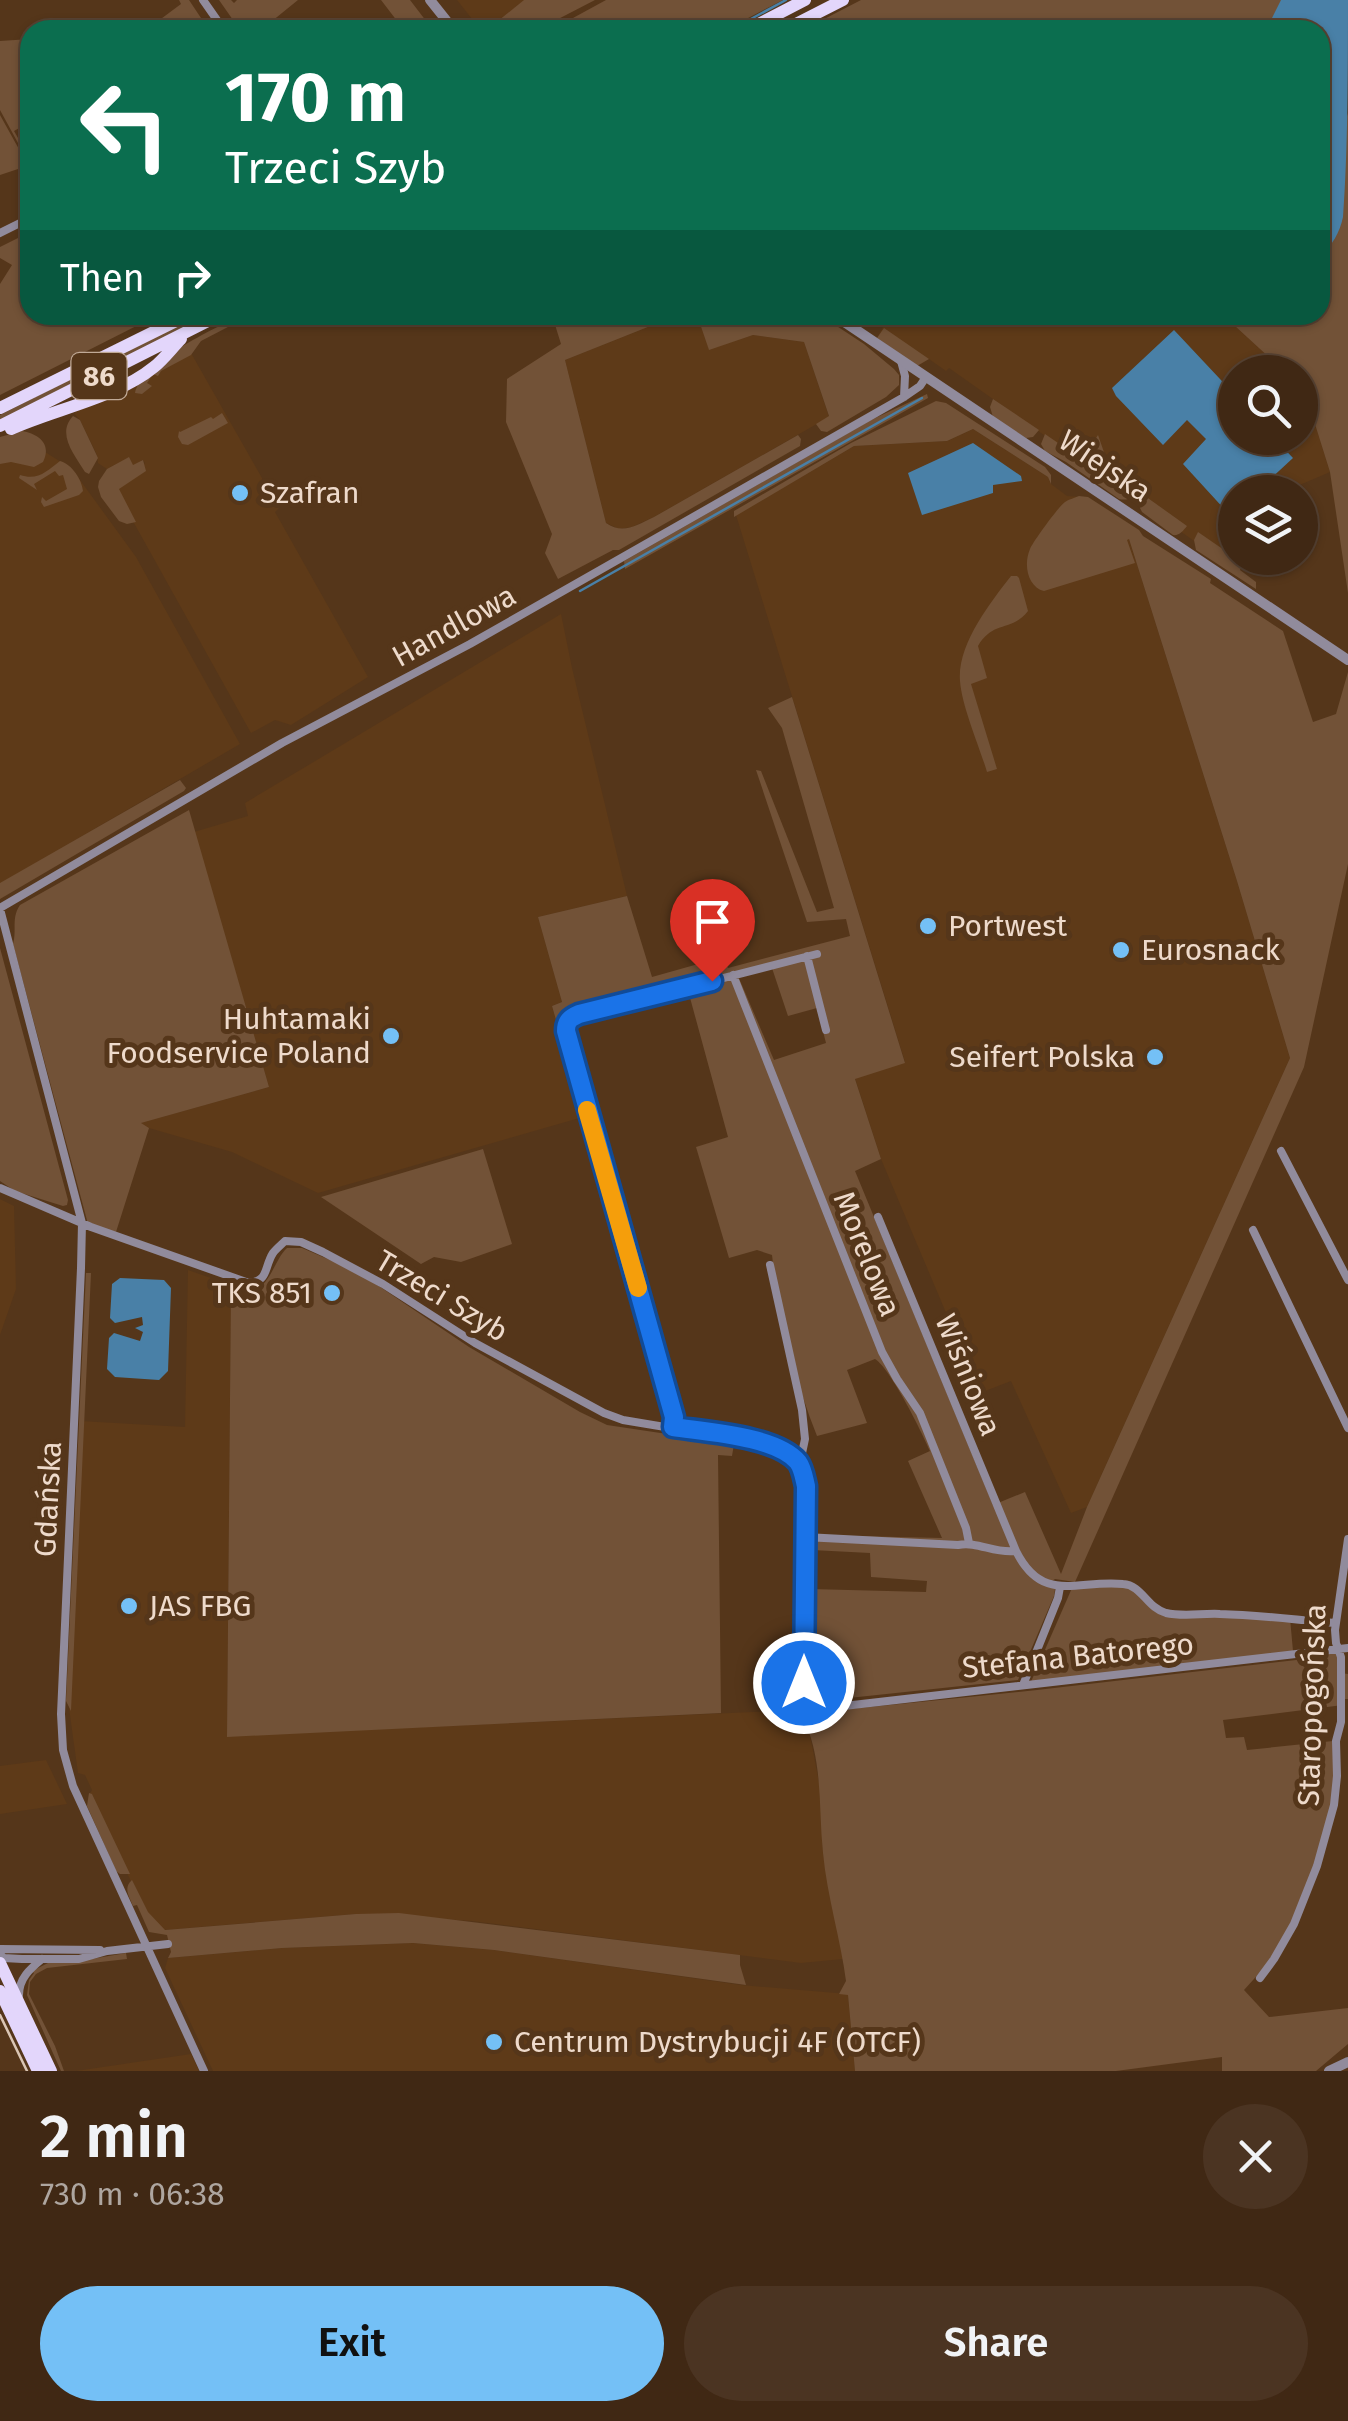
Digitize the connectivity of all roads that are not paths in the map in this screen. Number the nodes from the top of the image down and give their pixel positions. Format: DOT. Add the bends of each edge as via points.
graph roads {
  1 [pos="430,0"];
  2 [pos="805,0"];
  3 [pos="843,0"];
  4 [pos="446,20"];
  5 [pos="766,20"];
  6 [pos="804,20"];
  7 [pos="184,325"];
  8 [pos="186,325"];
  9 [pos="190,325"];
  10 [pos="849,325"];
  11 [pos="901,361"];
  12 [pos="926,377"];
  13 [pos="904,397"];
  14 [pos="0,408"];
  15 [pos="0,426"];
  16 [pos="0,434"];
  17 [pos="1348,660"];
  18 [pos="0,908"];
  19 [pos="733,975"];
  20 [pos="826,1030"];
  21 [pos="1281,1151"];
  22 [pos="0,1188"];
  23 [pos="878,1217"];
  24 [pos="82,1223"];
  25 [pos="1253,1230"];
  26 [pos="770,1265"];
  27 [pos="1348,1280"];
  28 [pos="673,1427"];
  29 [pos="1348,1428"];
  30 [pos="798,1462"];
  31 [pos="805,1537"];
  32 [pos="1348,1539"];
  33 [pos="969,1543"];
  34 [pos="1016,1552"];
  35 [pos="1060,1587"];
  36 [pos="1336,1622"];
  37 [pos="1343,1648"];
  38 [pos="1023,1684"];
  39 [pos="168,1944"];
  40 [pos="146,1946"];
  41 [pos="107,1950"];
  42 [pos="0,1956"];
  43 [pos="42,1959"];
  44 [pos="1260,1978"];
  45 [pos="0,1991"];
  46 [pos="20,2004"];
  47 [pos="1348,2062"];
  48 [pos="38,2071"];
  49 [pos="51,2071"];
  50 [pos="204,2071"];
  51 [pos="1330,2071"];
  1 -- 4 [label="street"];
  2 -- 5 [label="main road"];
  3 -- 6 [label="main road"];
  7 -- 14 [label="main road, 86"];
  8 -- 15 [label="main road, 86"];
  9 -- 16 [label="main road" via="135,379"];
  10 -- 11 [label="street, Wiejska"];
  11 -- 12 [label="street, Wiejska"];
  11 -- 13 [label="street"];
  12 -- 13 [label="street, Handlowa"];
  12 -- 17 [label="street, Wiejska"];
  13 -- 18 [label="street, Handlowa"];
  18 -- 24 [label="street, Gdańska"];
  19 -- 20 [label="street" via="812,955"];
  19 -- 28 [label="street" via="579,1014 566,1024"];
  19 -- 33 [label="street, Morelowa" via="862,1304 896,1379 920,1413"];
  21 -- 27 [label="street"];
  22 -- 24 [label="street"];
  23 -- 34 [label="street, Wiśniowa"];
  24 -- 28 [label="street, Trzeci Szyb" via="248,1283 264,1276 285,1242 301,1242 604,1413"];
  24 -- 40 [label="street, Gdańska" via="60,1724 74,1786"];
  25 -- 29 [label="street"];
  26 -- 30 [label="street" via="806,1438"];
  28 -- 30 [label="street, Trzeci Szyb" via="773,1445"];
  30 -- 31 [label="street" via="806,1486"];
  31 -- 33 [label="street"];
  31 -- 38 [label="street, Stefana Batorego" via="804,1683 813,1701 844,1706"];
  32 -- 36 [label="street, Staropogońska"];
  33 -- 34 [label="street"];
  34 -- 35 [label="street" via="1032,1576"];
  35 -- 36 [label="street" via="1124,1584 1166,1613"];
  35 -- 38 [label="street"];
  36 -- 37 [label="street, Staropogońska"];
  37 -- 38 [label="street, Stefana Batorego"];
  37 -- 44 [label="street, Staropogońska" via="1334,1804 1294,1924"];
  39 -- 40 [label="street"];
  40 -- 41 [label="street"];
  40 -- 50 [label="street, Gdańska"];
  41 -- 42 [label="street"];
  41 -- 43 [label="street"];
  42 -- 43 [label="street"];
  42 -- 46 [label="main road"];
  43 -- 46 [label="street" via="20,1985"];
  45 -- 48 [label="main road"];
  46 -- 49 [label="main road"];
  47 -- 51 [label="street"];
}
